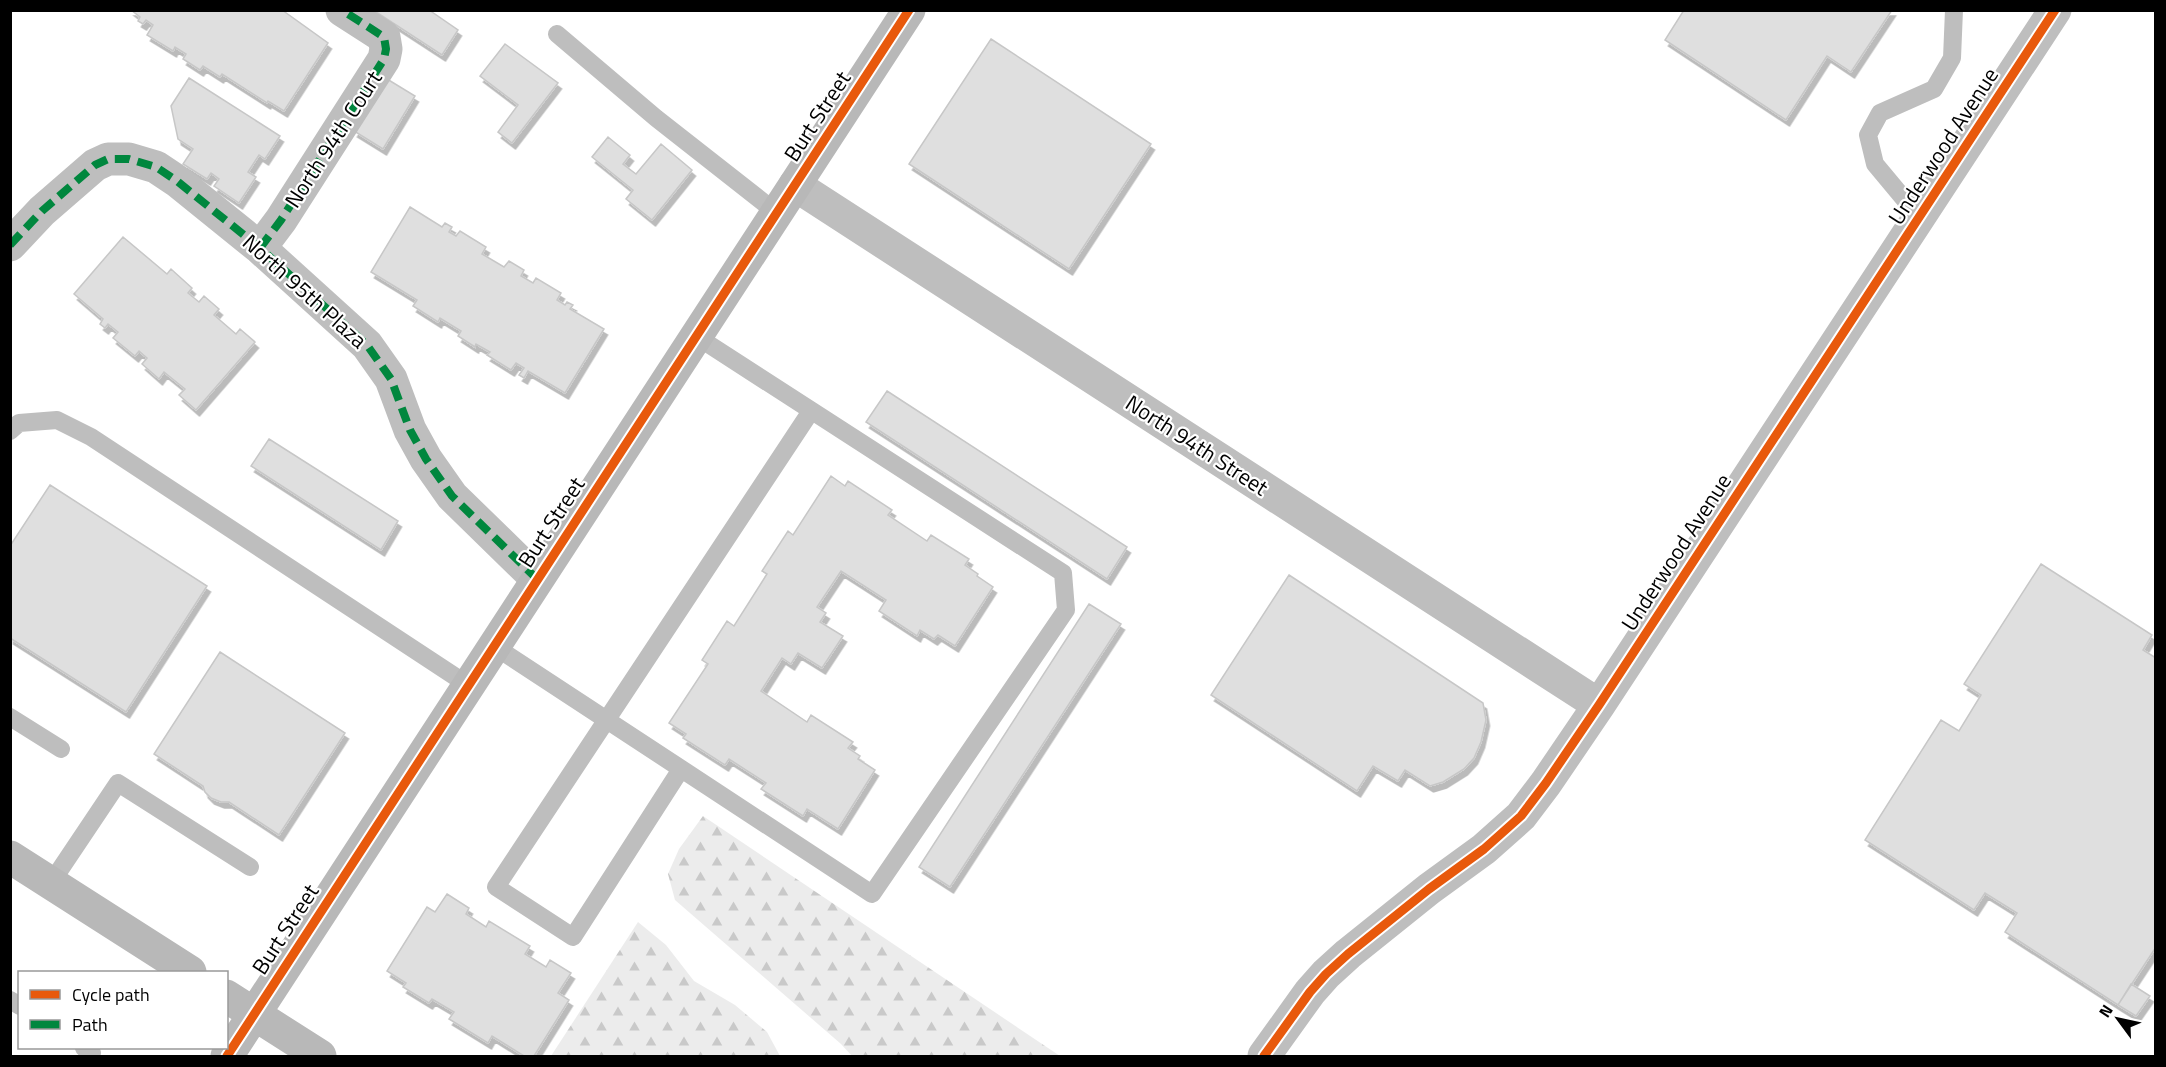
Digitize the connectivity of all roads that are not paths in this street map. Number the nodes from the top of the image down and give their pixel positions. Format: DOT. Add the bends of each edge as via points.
graph roads {
  1 [pos="342,10"];
  2 [pos="909,10"];
  3 [pos="1954,10"];
  4 [pos="2055,10"];
  5 [pos="557,34"];
  6 [pos="795,185"];
  7 [pos="777,213"];
  8 [pos="1920,218"];
  9 [pos="10,245"];
  10 [pos="260,248"];
  11 [pos="696,336"];
  12 [pos="811,411"];
  13 [pos="10,431"];
  14 [pos="537,579"];
  15 [pos="494,646"];
  16 [pos="468,685"];
  17 [pos="1599,705"];
  18 [pos="10,717"];
  19 [pos="605,719"];
  20 [pos="61,749"];
  21 [pos="681,769"];
  22 [pos="10,857"];
  23 [pos="250,867"];
  24 [pos="51,883"];
  25 [pos="188,971"];
  26 [pos="228,997"];
  27 [pos="254,1014"];
  28 [pos="227,1056"];
  29 [pos="320,1056"];
  30 [pos="1264,1056"];
  1 -- 10 [label="street, North 94th Court" via="384,37 384,59"];
  2 -- 6 [label="street, Burt Street"];
  3 -- 8 [label="lane" via="1952,58 1934,89 1880,113 1868,135 1875,164"];
  4 -- 8 [label="street, Underwood Avenue"];
  5 -- 7 [label="lane"];
  6 -- 7 [label="street, Burt Street"];
  6 -- 17 [label="street, North 94th Street"];
  7 -- 11 [label="street, Burt Street"];
  8 -- 17 [label="street, Underwood Avenue"];
  9 -- 10 [label="street, North 95th Plaza" via="95,165 108,159 129,159 156,167 177,181"];
  10 -- 14 [label="street, North 95th Plaza" via="367,345 391,380 415,440 452,496"];
  11 -- 12 [label="lane"];
  11 -- 14 [label="street, Burt Street"];
  12 -- 19 [label="lane"];
  12 -- 21 [label="lane" via="1063,573 1066,610 872,894"];
  13 -- 16 [label="lane" via="19,423 57,420 92,437"];
  14 -- 15 [label="street, Burt Street"];
  15 -- 16 [label="street, Burt Street"];
  15 -- 19 [label="lane"];
  16 -- 27 [label="street, Burt Street"];
  17 -- 30 [label="street, Underwood Avenue" via="1521,816 1341,961 1310,992"];
  18 -- 20 [label="lane"];
  19 -- 21 [label="lane"];
  19 -- 21 [label="lane" via="496,886 573,937"];
  22 -- 24 [label="street"];
  23 -- 24 [label="lane" via="118,783"];
  24 -- 25 [label="street"];
  26 -- 27 [label="street"];
  27 -- 28 [label="street, Burt Street"];
  27 -- 29 [label="street"];
}
